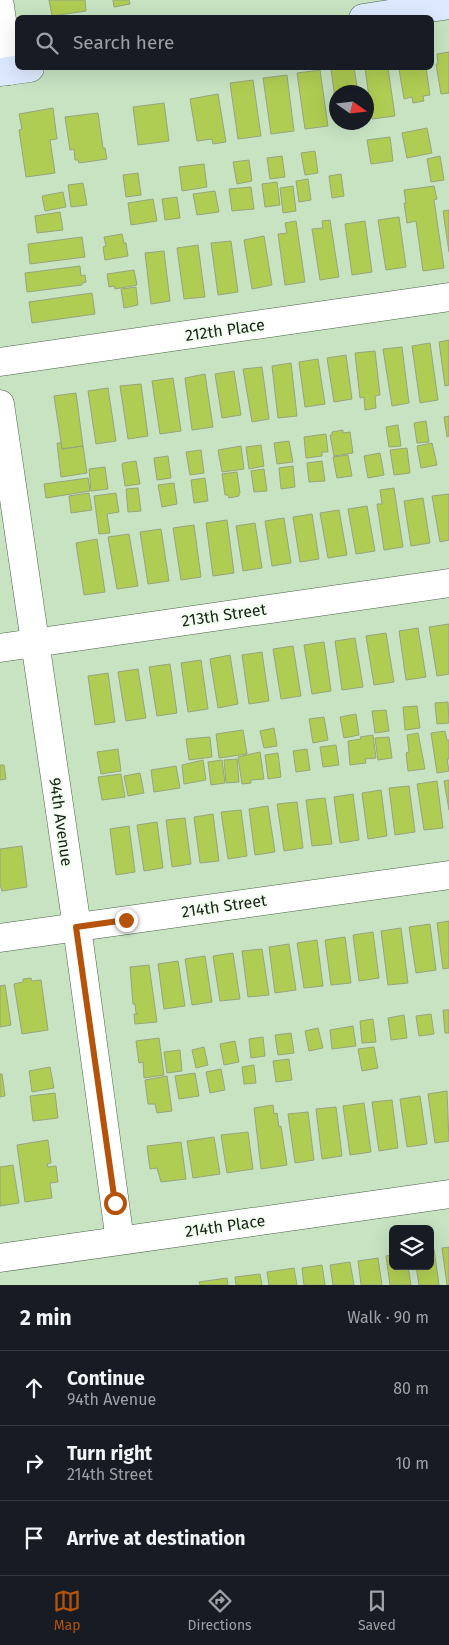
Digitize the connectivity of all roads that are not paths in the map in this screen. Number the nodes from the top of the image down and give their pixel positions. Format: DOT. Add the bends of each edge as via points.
graph roads {
  1 [pos="449,4"];
  2 [pos="0,6"];
  3 [pos="381,15"];
  4 [pos="13,70"];
  5 [pos="449,297"];
  6 [pos="0,362"];
  7 [pos="0,404"];
  8 [pos="449,583"];
  9 [pos="34,642"];
  10 [pos="0,648"];
  11 [pos="449,875"];
  12 [pos="76,927"];
  13 [pos="0,938"];
  14 [pos="449,1194"];
  15 [pos="120,1241"];
  16 [pos="0,1258"];
  1 -- 3 [label="main road"];
  2 -- 4 [label="street"];
  5 -- 6 [label="street, 212th Place"];
  7 -- 9 [label="street, 94th Avenue"];
  8 -- 9 [label="street, 213th Street"];
  9 -- 10 [label="street, 213th Street"];
  9 -- 12 [label="street, 94th Avenue"];
  11 -- 12 [label="street, 214th Street"];
  12 -- 13 [label="street, 214th Street"];
  12 -- 15 [label="street, 94th Avenue"];
  14 -- 15 [label="street, 214th Place"];
  15 -- 16 [label="street, 214th Place"];
}
